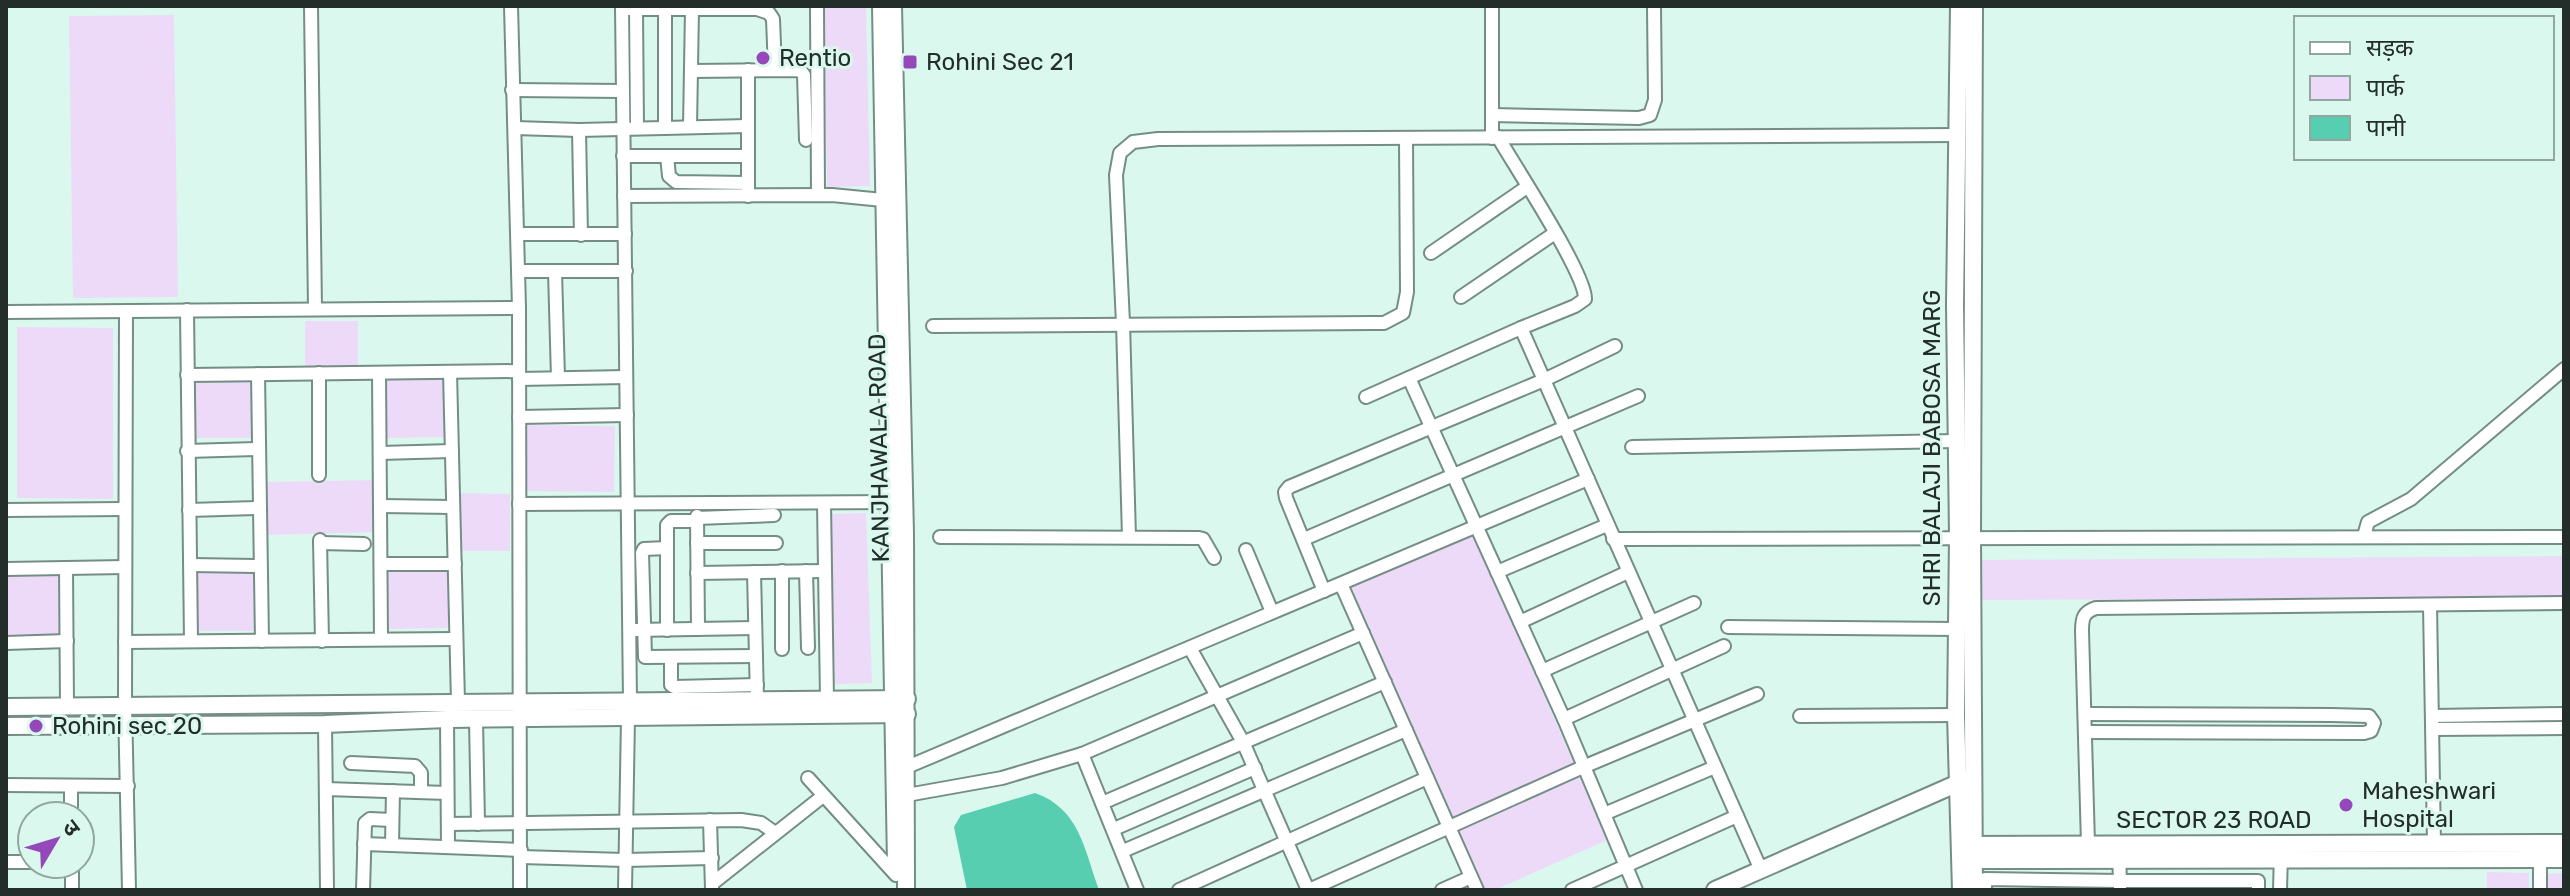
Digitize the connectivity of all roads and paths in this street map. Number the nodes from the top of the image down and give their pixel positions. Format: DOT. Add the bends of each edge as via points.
graph roads {
  1 [pos="311,6"];
  2 [pos="511,6"];
  3 [pos="817,6"];
  4 [pos="881,6"];
  5 [pos="893,6"];
  6 [pos="1492,6"];
  7 [pos="1654,6"];
  8 [pos="1959,6"];
  9 [pos="1974,6"];
  10 [pos="627,8"];
  11 [pos="665,9"];
  12 [pos="692,9"];
  13 [pos="748,70"];
  14 [pos="775,70"];
  15 [pos="691,71"];
  16 [pos="512,90"];
  17 [pos="623,91"];
  18 [pos="1492,115"];
  19 [pos="748,126"];
  20 [pos="690,127"];
  21 [pos="515,128"];
  22 [pos="630,128"];
  23 [pos="665,128"];
  24 [pos="579,130"];
  25 [pos="1959,135"];
  26 [pos="1495,138"];
  27 [pos="1406,139"];
  28 [pos="806,140"];
  29 [pos="623,156"];
  30 [pos="667,156"];
  31 [pos="748,156"];
  32 [pos="1527,187"];
  33 [pos="748,190"];
  34 [pos="818,195"];
  35 [pos="624,196"];
  36 [pos="891,201"];
  37 [pos="1555,233"];
  38 [pos="518,234"];
  39 [pos="625,234"];
  40 [pos="581,235"];
  41 [pos="1431,253"];
  42 [pos="518,271"];
  43 [pos="555,271"];
  44 [pos="626,271"];
  45 [pos="1461,297"];
  46 [pos="519,308"];
  47 [pos="315,309"];
  48 [pos="187,310"];
  49 [pos="126,311"];
  50 [pos="6,312"];
  51 [pos="1123,323"];
  52 [pos="933,326"];
  53 [pos="1521,328"];
  54 [pos="1615,346"];
  55 [pos="2564,369"];
  56 [pos="450,372"];
  57 [pos="319,373"];
  58 [pos="379,373"];
  59 [pos="258,374"];
  60 [pos="187,375"];
  61 [pos="519,375"];
  62 [pos="626,377"];
  63 [pos="558,378"];
  64 [pos="1409,378"];
  65 [pos="1544,380"];
  66 [pos="1638,396"];
  67 [pos="1366,397"];
  68 [pos="627,415"];
  69 [pos="519,417"];
  70 [pos="1565,426"];
  71 [pos="1432,428"];
  72 [pos="1956,441"];
  73 [pos="1632,447"];
  74 [pos="259,449"];
  75 [pos="187,451"];
  76 [pos="452,451"];
  77 [pos="380,453"];
  78 [pos="319,475"];
  79 [pos="1454,477"];
  80 [pos="1588,479"];
  81 [pos="897,502"];
  82 [pos="628,503"];
  83 [pos="697,503"];
  84 [pos="824,503"];
  85 [pos="519,504"];
  86 [pos="381,506"];
  87 [pos="453,507"];
  88 [pos="260,508"];
  89 [pos="125,509"];
  90 [pos="6,510"];
  91 [pos="189,510"];
  92 [pos="774,515"];
  93 [pos="697,520"];
  94 [pos="1477,525"];
  95 [pos="1607,525"];
  96 [pos="1965,536"];
  97 [pos="2364,536"];
  98 [pos="940,537"];
  99 [pos="1129,537"];
  100 [pos="2564,537"];
  101 [pos="1304,539"];
  102 [pos="1613,539"];
  103 [pos="697,543"];
  104 [pos="776,543"];
  105 [pos="364,544"];
  106 [pos="667,548"];
  107 [pos="1246,550"];
  108 [pos="1214,558"];
  109 [pos="381,564"];
  110 [pos="455,564"];
  111 [pos="191,565"];
  112 [pos="260,566"];
  113 [pos="125,567"];
  114 [pos="66,568"];
  115 [pos="6,569"];
  116 [pos="782,571"];
  117 [pos="806,571"];
  118 [pos="823,571"];
  119 [pos="754,572"];
  120 [pos="1497,572"];
  121 [pos="1628,572"];
  122 [pos="697,573"];
  123 [pos="1341,584"];
  124 [pos="1324,591"];
  125 [pos="1694,603"];
  126 [pos="2564,603"];
  127 [pos="2430,605"];
  128 [pos="1272,612"];
  129 [pos="1520,622"];
  130 [pos="1650,622"];
  131 [pos="1728,627"];
  132 [pos="755,628"];
  133 [pos="698,629"];
  134 [pos="1957,629"];
  135 [pos="636,630"];
  136 [pos="667,630"];
  137 [pos="1363,633"];
  138 [pos="381,639"];
  139 [pos="456,639"];
  140 [pos="67,641"];
  141 [pos="191,641"];
  142 [pos="262,641"];
  143 [pos="322,641"];
  144 [pos="125,642"];
  145 [pos="6,643"];
  146 [pos="1724,646"];
  147 [pos="808,648"];
  148 [pos="1190,648"];
  149 [pos="782,649"];
  150 [pos="756,656"];
  151 [pos="671,659"];
  152 [pos="1672,670"];
  153 [pos="1542,671"];
  154 [pos="1385,682"];
  155 [pos="757,693"];
  156 [pos="1757,694"];
  157 [pos="1216,695"];
  158 [pos="827,700"];
  159 [pos="630,701"];
  160 [pos="458,702"];
  161 [pos="519,702"];
  162 [pos="125,705"];
  163 [pos="67,706"];
  164 [pos="900,706"];
  165 [pos="6,707"];
  166 [pos="2219,713"];
  167 [pos="2085,714"];
  168 [pos="2564,714"];
  169 [pos="1956,715"];
  170 [pos="2332,715"];
  171 [pos="1800,716"];
  172 [pos="628,718"];
  173 [pos="447,719"];
  174 [pos="1564,719"];
  175 [pos="1694,719"];
  176 [pos="476,720"];
  177 [pos="520,720"];
  178 [pos="2433,722"];
  179 [pos="325,724"];
  180 [pos="125,725"];
  181 [pos="6,726"];
  182 [pos="2564,728"];
  183 [pos="1406,730"];
  184 [pos="2086,732"];
  185 [pos="2220,732"];
  186 [pos="2333,732"];
  187 [pos="1243,742"];
  188 [pos="1082,754"];
  189 [pos="351,763"];
  190 [pos="907,767"];
  191 [pos="1583,767"];
  192 [pos="1715,767"];
  193 [pos="1255,768"];
  194 [pos="1974,775"];
  195 [pos="808,778"];
  196 [pos="1427,778"];
  197 [pos="1957,784"];
  198 [pos="6,785"];
  199 [pos="71,786"];
  200 [pos="128,786"];
  201 [pos="326,789"];
  202 [pos="393,791"];
  203 [pos="1265,791"];
  204 [pos="421,792"];
  205 [pos="447,793"];
  206 [pos="907,795"];
  207 [pos="823,796"];
  208 [pos="71,800"];
  209 [pos="1102,803"];
  210 [pos="1604,814"];
  211 [pos="1737,816"];
  212 [pos="392,820"];
  213 [pos="710,820"];
  214 [pos="625,821"];
  215 [pos="448,824"];
  216 [pos="478,824"];
  217 [pos="522,825"];
  218 [pos="1449,827"];
  219 [pos="1114,829"];
  220 [pos="775,833"];
  221 [pos="1286,842"];
  222 [pos="2564,843"];
  223 [pos="364,844"];
  224 [pos="392,844"];
  225 [pos="2088,844"];
  226 [pos="2434,844"];
  227 [pos="448,846"];
  228 [pos="1123,851"];
  229 [pos="2540,851"];
  230 [pos="1967,852"];
  231 [pos="2119,852"];
  232 [pos="2281,852"];
  233 [pos="521,854"];
  234 [pos="712,858"];
  235 [pos="2564,859"];
  236 [pos="625,860"];
  237 [pos="1626,866"];
  238 [pos="1761,870"];
  239 [pos="1471,877"];
  240 [pos="896,882"];
  241 [pos="2120,885"];
  242 [pos="713,886"];
  243 [pos="1723,888"];
  244 [pos="129,890"];
  245 [pos="327,890"];
  246 [pos="363,890"];
  247 [pos="520,890"];
  248 [pos="625,890"];
  249 [pos="906,890"];
  250 [pos="1137,890"];
  251 [pos="1179,890"];
  252 [pos="1308,890"];
  253 [pos="1442,890"];
  254 [pos="1477,890"];
  255 [pos="1572,890"];
  256 [pos="1636,890"];
  257 [pos="1961,890"];
  258 [pos="1974,890"];
  259 [pos="1985,890"];
  260 [pos="2258,890"];
  261 [pos="2280,890"];
  262 [pos="2540,890"];
  1 -- 47 [label="street"];
  2 -- 16 [label="street"];
  3 -- 34 [label="street"];
  4 -- 36 [label="street, KANJHAWALA ROAD"];
  5 -- 36 [label="street, KANJHAWALA ROAD"];
  6 -- 18 [label="street"];
  7 -- 18 [label="street" via="1655,100 1650,115"];
  8 -- 25 [label="street, SHRI BALAJI BABOSA MARG"];
  9 -- 96 [label="street, SHRI BALAJI BABOSA MARG"];
  10 -- 11 [label="street"];
  10 -- 17 [label="street"];
  10 -- 22 [label="street"];
  11 -- 12 [label="street"];
  11 -- 23 [label="street"];
  12 -- 14 [label="street" via="769,13"];
  12 -- 15 [label="street"];
  13 -- 14 [label="street"];
  13 -- 15 [label="street"];
  13 -- 19 [label="street"];
  14 -- 28 [label="street" via="803,73"];
  15 -- 20 [label="street"];
  16 -- 17 [label="street"];
  16 -- 21 [label="street"];
  17 -- 22 [label="street"];
  18 -- 26 [label="street"];
  19 -- 20 [label="street"];
  19 -- 31 [label="street"];
  20 -- 23 [label="street"];
  21 -- 24 [label="street"];
  21 -- 38 [label="street"];
  22 -- 23 [label="street"];
  22 -- 24 [label="street"];
  22 -- 29 [label="street"];
  24 -- 40 [label="street"];
  25 -- 26 [label="street"];
  25 -- 72 [label="street, SHRI BALAJI BABOSA MARG"];
  26 -- 27 [label="street"];
  26 -- 32 [label="street"];
  27 -- 51 [label="street" via="1407,292 1398,317 1384,323"];
  27 -- 51 [label="street" via="1158,139 1127,145 1116,175"];
  29 -- 30 [label="street"];
  29 -- 35 [label="street"];
  30 -- 31 [label="street"];
  30 -- 33 [label="street" via="669,176 676,182"];
  31 -- 33 [label="street"];
  32 -- 37 [label="street"];
  32 -- 41 [label="street"];
  33 -- 34 [label="street"];
  33 -- 35 [label="street"];
  34 -- 36 [label="street"];
  35 -- 39 [label="street"];
  36 -- 81 [label="street, KANJHAWALA ROAD"];
  37 -- 45 [label="street"];
  37 -- 53 [label="street" via="1585,299"];
  38 -- 40 [label="street"];
  38 -- 42 [label="street"];
  39 -- 40 [label="street"];
  39 -- 44 [label="street"];
  42 -- 43 [label="street"];
  42 -- 46 [label="street"];
  43 -- 44 [label="street"];
  43 -- 63 [label="street"];
  44 -- 62 [label="street"];
  46 -- 47 [label="street"];
  46 -- 61 [label="street"];
  47 -- 48 [label="street"];
  48 -- 49 [label="street"];
  48 -- 60 [label="street"];
  49 -- 50 [label="street"];
  49 -- 89 [label="street"];
  51 -- 52 [label="street"];
  51 -- 99 [label="street"];
  53 -- 64 [label="street"];
  53 -- 65 [label="street"];
  54 -- 65 [label="street"];
  55 -- 97 [label="street" via="2411,499 2368,522"];
  56 -- 58 [label="street"];
  56 -- 61 [label="street"];
  56 -- 76 [label="street"];
  57 -- 58 [label="street"];
  57 -- 59 [label="street"];
  57 -- 78 [label="street"];
  58 -- 77 [label="street"];
  59 -- 60 [label="street"];
  59 -- 74 [label="street"];
  60 -- 75 [label="street"];
  61 -- 63 [label="street"];
  61 -- 69 [label="street"];
  62 -- 63 [label="street"];
  62 -- 68 [label="street"];
  64 -- 67 [label="street"];
  64 -- 71 [label="street"];
  65 -- 70 [label="street"];
  65 -- 71 [label="street"];
  66 -- 70 [label="street"];
  68 -- 69 [label="street"];
  68 -- 82 [label="street"];
  69 -- 85 [label="street"];
  70 -- 79 [label="street"];
  70 -- 80 [label="street"];
  71 -- 79 [label="street"];
  71 -- 101 [label="street" via="1289,487 1286,498"];
  72 -- 73 [label="street"];
  72 -- 96 [label="street, SHRI BALAJI BABOSA MARG"];
  74 -- 75 [label="street"];
  74 -- 88 [label="street"];
  75 -- 91 [label="street"];
  76 -- 77 [label="street"];
  76 -- 87 [label="street"];
  77 -- 86 [label="street"];
  79 -- 94 [label="street"];
  79 -- 101 [label="street"];
  80 -- 94 [label="street"];
  80 -- 95 [label="street"];
  81 -- 84 [label="street"];
  81 -- 164 [label="street, KANJHAWALA ROAD"];
  82 -- 83 [label="street"];
  82 -- 85 [label="street"];
  82 -- 135 [label="street"];
  83 -- 84 [label="street"];
  83 -- 93 [label="street"];
  84 -- 118 [label="street"];
  85 -- 161 [label="street"];
  86 -- 87 [label="street"];
  86 -- 109 [label="street"];
  87 -- 110 [label="street"];
  88 -- 91 [label="street"];
  88 -- 112 [label="street"];
  89 -- 90 [label="street"];
  89 -- 113 [label="street"];
  91 -- 111 [label="street"];
  92 -- 93 [label="street"];
  93 -- 103 [label="street"];
  93 -- 106 [label="street" via="668,523"];
  94 -- 120 [label="street"];
  94 -- 123 [label="street"];
  95 -- 102 [label="street"];
  95 -- 120 [label="street"];
  96 -- 97 [label="street"];
  96 -- 102 [label="street"];
  96 -- 134 [label="street, SHRI BALAJI BABOSA MARG"];
  96 -- 194 [label="street, SHRI BALAJI BABOSA MARG"];
  97 -- 100 [label="street"];
  98 -- 99 [label="street"];
  99 -- 108 [label="street" via="1201,538"];
  101 -- 124 [label="street"];
  102 -- 121 [label="street"];
  103 -- 104 [label="street"];
  103 -- 122 [label="street"];
  105 -- 143 [label="street" via="320,542"];
  106 -- 135 [label="street" via="642,550"];
  106 -- 136 [label="street"];
  107 -- 128 [label="street"];
  109 -- 110 [label="street"];
  109 -- 138 [label="street"];
  110 -- 139 [label="street"];
  111 -- 112 [label="street"];
  111 -- 141 [label="street"];
  112 -- 142 [label="street"];
  113 -- 114 [label="street"];
  113 -- 144 [label="street"];
  114 -- 115 [label="street"];
  114 -- 140 [label="street"];
  116 -- 117 [label="street"];
  116 -- 119 [label="street"];
  116 -- 149 [label="street"];
  117 -- 118 [label="street"];
  117 -- 147 [label="street"];
  118 -- 158 [label="street"];
  119 -- 122 [label="street"];
  119 -- 132 [label="street"];
  120 -- 129 [label="street"];
  121 -- 129 [label="street"];
  121 -- 130 [label="street"];
  122 -- 133 [label="street"];
  123 -- 124 [label="street"];
  123 -- 137 [label="street"];
  124 -- 128 [label="street"];
  125 -- 130 [label="street"];
  126 -- 127 [label="street"];
  127 -- 167 [label="street" via="2089,610 2082,620"];
  127 -- 178 [label="street"];
  128 -- 148 [label="street"];
  129 -- 153 [label="street"];
  130 -- 152 [label="street"];
  130 -- 153 [label="street"];
  131 -- 134 [label="street"];
  132 -- 133 [label="street"];
  132 -- 150 [label="street"];
  133 -- 136 [label="street"];
  134 -- 169 [label="street, SHRI BALAJI BABOSA MARG"];
  135 -- 136 [label="street"];
  135 -- 151 [label="street" via="645,657"];
  135 -- 159 [label="street"];
  137 -- 154 [label="street"];
  137 -- 157 [label="street"];
  138 -- 139 [label="street"];
  138 -- 143 [label="street"];
  139 -- 160 [label="street"];
  140 -- 145 [label="street"];
  140 -- 163 [label="street"];
  141 -- 142 [label="street"];
  141 -- 144 [label="street"];
  142 -- 143 [label="street"];
  144 -- 162 [label="street"];
  146 -- 152 [label="street"];
  148 -- 157 [label="street"];
  148 -- 190 [label="street"];
  150 -- 151 [label="street"];
  150 -- 155 [label="street"];
  151 -- 155 [label="street" via="674,687"];
  152 -- 174 [label="street"];
  152 -- 175 [label="street"];
  153 -- 174 [label="street"];
  154 -- 183 [label="street"];
  154 -- 187 [label="street"];
  155 -- 158 [label="street"];
  155 -- 159 [label="street"];
  156 -- 175 [label="street"];
  157 -- 187 [label="street"];
  157 -- 188 [label="street"];
  158 -- 164 [label="street"];
  159 -- 161 [label="street"];
  160 -- 161 [label="street"];
  160 -- 162 [label="street"];
  161 -- 177 [label="street"];
  162 -- 163 [label="street"];
  162 -- 180 [label="street"];
  163 -- 165 [label="street"];
  164 -- 172 [label="street"];
  164 -- 190 [label="street, KANJHAWALA ROAD"];
  164 -- 240 [label="street, KANJHAWALA ROAD"];
  166 -- 167 [label="street"];
  166 -- 170 [label="street"];
  166 -- 185 [label="street"];
  167 -- 184 [label="street"];
  168 -- 178 [label="street"];
  169 -- 171 [label="street"];
  169 -- 197 [label="street, SHRI BALAJI BABOSA MARG"];
  170 -- 186 [label="street"];
  170 -- 186 [label="street" via="2369,716 2374,723 2369,732"];
  172 -- 177 [label="street"];
  172 -- 214 [label="street"];
  173 -- 176 [label="street"];
  173 -- 179 [label="street"];
  173 -- 205 [label="street"];
  174 -- 191 [label="street"];
  175 -- 191 [label="street"];
  175 -- 192 [label="street"];
  176 -- 177 [label="street"];
  176 -- 216 [label="street"];
  177 -- 217 [label="street"];
  178 -- 182 [label="street"];
  178 -- 226 [label="street"];
  179 -- 180 [label="street"];
  179 -- 201 [label="street"];
  180 -- 181 [label="street"];
  180 -- 200 [label="street"];
  183 -- 196 [label="street"];
  183 -- 203 [label="street"];
  184 -- 185 [label="street"];
  184 -- 225 [label="street"];
  185 -- 186 [label="street"];
  187 -- 193 [label="street"];
  187 -- 209 [label="street"];
  188 -- 206 [label="street" via="1002,778"];
  188 -- 209 [label="street"];
  189 -- 204 [label="street" via="415,766 421,773"];
  190 -- 206 [label="street, KANJHAWALA ROAD"];
  191 -- 210 [label="street"];
  191 -- 218 [label="street"];
  192 -- 210 [label="street"];
  192 -- 211 [label="street"];
  193 -- 203 [label="street"];
  193 -- 219 [label="street"];
  194 -- 197 [label="street"];
  194 -- 230 [label="street, SHRI BALAJI BABOSA MARG"];
  195 -- 207 [label="street"];
  196 -- 218 [label="street"];
  196 -- 221 [label="street"];
  197 -- 230 [label="street, SHRI BALAJI BABOSA MARG"];
  197 -- 238 [label="street"];
  198 -- 199 [label="street"];
  199 -- 200 [label="street"];
  199 -- 208 [label="street"];
  200 -- 244 [label="street"];
  201 -- 202 [label="street"];
  201 -- 245 [label="street"];
  202 -- 204 [label="street"];
  202 -- 212 [label="street"];
  203 -- 221 [label="street"];
  203 -- 228 [label="street"];
  204 -- 205 [label="street"];
  205 -- 215 [label="street"];
  206 -- 249 [label="street, KANJHAWALA ROAD"];
  207 -- 220 [label="street"];
  207 -- 240 [label="street"];
  209 -- 219 [label="street"];
  210 -- 237 [label="street"];
  211 -- 237 [label="street"];
  211 -- 238 [label="street"];
  212 -- 223 [label="street" via="367,821"];
  212 -- 224 [label="street"];
  213 -- 214 [label="street"];
  213 -- 220 [label="street" via="753,821"];
  213 -- 234 [label="street"];
  214 -- 217 [label="street"];
  214 -- 236 [label="street"];
  215 -- 216 [label="street"];
  215 -- 227 [label="street"];
  216 -- 217 [label="street"];
  217 -- 233 [label="street"];
  218 -- 239 [label="street"];
  218 -- 252 [label="street"];
  219 -- 228 [label="street"];
  220 -- 242 [label="street"];
  221 -- 251 [label="street"];
  221 -- 252 [label="street"];
  222 -- 229 [label="street, SECTOR 23 ROAD"];
  223 -- 224 [label="street"];
  223 -- 246 [label="street"];
  224 -- 227 [label="street"];
  225 -- 230 [label="street, SECTOR 23 ROAD"];
  225 -- 231 [label="street, SECTOR 23 ROAD"];
  226 -- 229 [label="street, SECTOR 23 ROAD"];
  226 -- 232 [label="street, SECTOR 23 ROAD"];
  227 -- 233 [label="street"];
  228 -- 250 [label="street"];
  229 -- 232 [label="street, SECTOR 23 ROAD"];
  229 -- 235 [label="street, SECTOR 23 ROAD"];
  229 -- 262 [label="street"];
  230 -- 231 [label="street, SECTOR 23 ROAD"];
  230 -- 257 [label="street, SHRI BALAJI BABOSA MARG"];
  230 -- 258 [label="street, SHRI BALAJI BABOSA MARG"];
  231 -- 232 [label="street, SECTOR 23 ROAD"];
  231 -- 241 [label="street"];
  232 -- 261 [label="street"];
  233 -- 236 [label="street"];
  233 -- 247 [label="street"];
  234 -- 236 [label="street"];
  234 -- 242 [label="street"];
  236 -- 248 [label="street"];
  237 -- 255 [label="street"];
  237 -- 256 [label="street"];
  238 -- 243 [label="street"];
  239 -- 253 [label="street"];
  239 -- 254 [label="street"];
  241 -- 259 [label="street" via="1985,879"];
  241 -- 260 [label="street" via="2258,881"];
}
